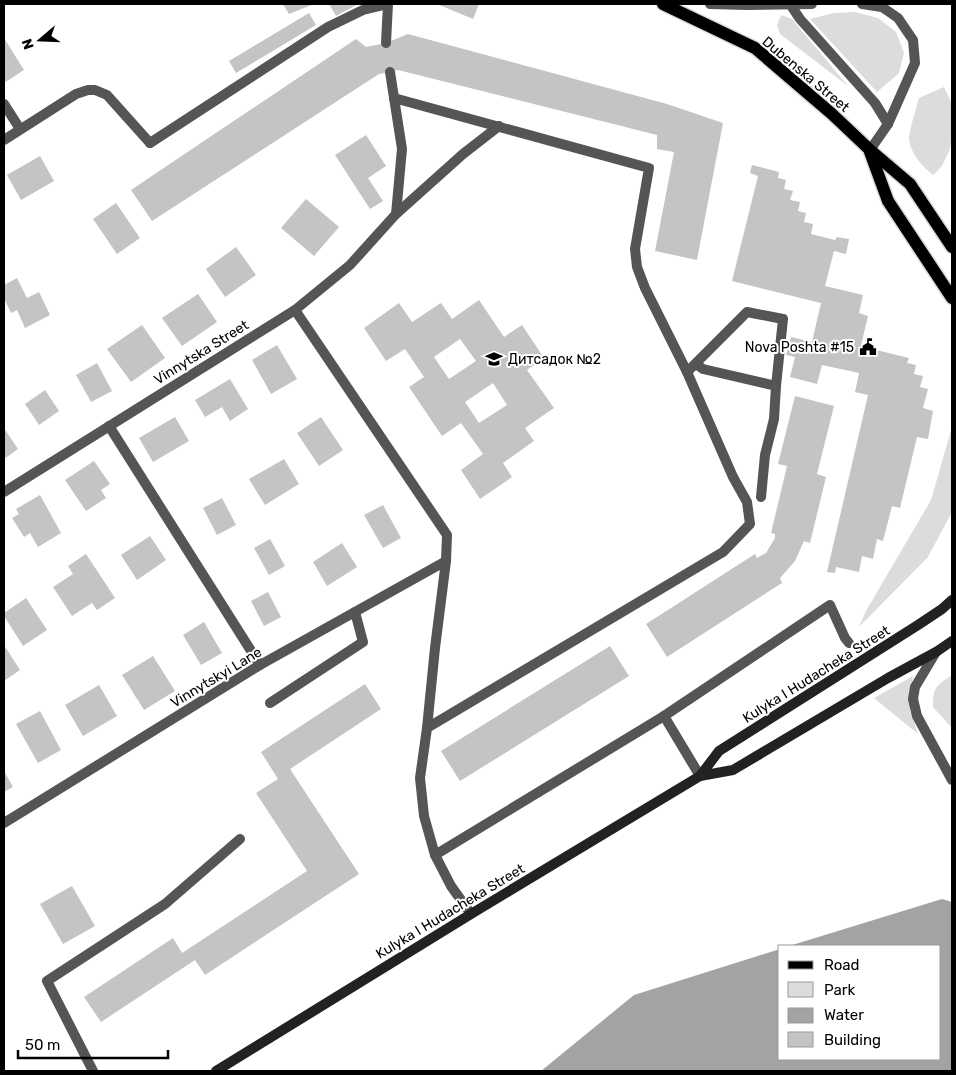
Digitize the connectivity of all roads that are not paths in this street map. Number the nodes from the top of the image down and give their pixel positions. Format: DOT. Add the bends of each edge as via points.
graph roads {
  1 [pos="388,4"];
  2 [pos="663,4"];
  3 [pos="710,4"];
  4 [pos="790,4"];
  5 [pos="812,4"];
  6 [pos="862,4"];
  7 [pos="386,43"];
  8 [pos="390,72"];
  9 [pos="394,98"];
  10 [pos="4,104"];
  11 [pos="888,124"];
  12 [pos="499,126"];
  13 [pos="20,129"];
  14 [pos="4,140"];
  15 [pos="870,150"];
  16 [pos="396,214"];
  17 [pos="952,247"];
  18 [pos="952,298"];
  19 [pos="295,310"];
  20 [pos="696,364"];
  21 [pos="687,372"];
  22 [pos="776,386"];
  23 [pos="109,426"];
  24 [pos="4,492"];
  25 [pos="761,497"];
  26 [pos="446,561"];
  27 [pos="952,600"];
  28 [pos="355,612"];
  29 [pos="952,641"];
  30 [pos="849,643"];
  31 [pos="936,652"];
  32 [pos="260,665"];
  33 [pos="270,703"];
  34 [pos="664,716"];
  35 [pos="427,728"];
  36 [pos="700,776"];
  37 [pos="952,780"];
  38 [pos="4,823"];
  39 [pos="240,839"];
  40 [pos="435,855"];
  41 [pos="471,914"];
  42 [pos="93,1071"];
  43 [pos="216,1071"];
  1 -- 7 [label="street"];
  1 -- 13 [label="street" via="363,10 328,27 150,143 107,94 95,90 76,94"];
  2 -- 15 [label="main road, Dubenska Street" via="756,48"];
  3 -- 4 [label="street"];
  4 -- 5 [label="street"];
  4 -- 11 [label="street" via="875,103"];
  6 -- 11 [label="street" via="882,7 898,18 913,40 914,63"];
  8 -- 9 [label="street"];
  9 -- 12 [label="street"];
  9 -- 16 [label="street" via="402,149"];
  10 -- 13 [label="street"];
  11 -- 15 [label="street"];
  12 -- 16 [label="street, Vinnytska Street"];
  12 -- 21 [label="street" via="649,168 635,249 637,267"];
  13 -- 14 [label="street"];
  15 -- 17 [label="main road, Dubenska Street" via="910,184"];
  15 -- 18 [label="main road, Dubenska Street" via="888,201"];
  16 -- 19 [label="street, Vinnytska Street" via="350,265"];
  19 -- 23 [label="street, Vinnytska Street"];
  19 -- 26 [label="street" via="447,535"];
  20 -- 21 [label="street"];
  20 -- 22 [label="street" via="703,369"];
  20 -- 22 [label="street" via="747,312 783,319"];
  21 -- 35 [label="street" via="747,502 750,524 723,552"];
  22 -- 25 [label="street"];
  23 -- 24 [label="street, Vinnytska Street"];
  23 -- 32 [label="street"];
  26 -- 28 [label="street, Vinnytskyi Lane"];
  26 -- 35 [label="street"];
  27 -- 36 [label="main road, Kulyka I Hudacheka Street" via="719,751"];
  28 -- 32 [label="street, Vinnytskyi Lane"];
  28 -- 33 [label="street" via="363,642"];
  29 -- 31 [label="main road, Kulyka I Hudacheka Street"];
  30 -- 34 [label="street" via="830,605"];
  31 -- 36 [label="main road, Kulyka I Hudacheka Street" via="733,770"];
  31 -- 37 [label="street" via="915,687 913,699 917,716"];
  32 -- 38 [label="street, Vinnytskyi Lane"];
  34 -- 36 [label="street"];
  34 -- 40 [label="street"];
  35 -- 40 [label="street" via="420,778 424,816"];
  36 -- 41 [label="main road, Kulyka I Hudacheka Street"];
  39 -- 42 [label="street" via="165,904 47,981"];
  40 -- 41 [label="street"];
  41 -- 43 [label="main road, Kulyka I Hudacheka Street"];
}
